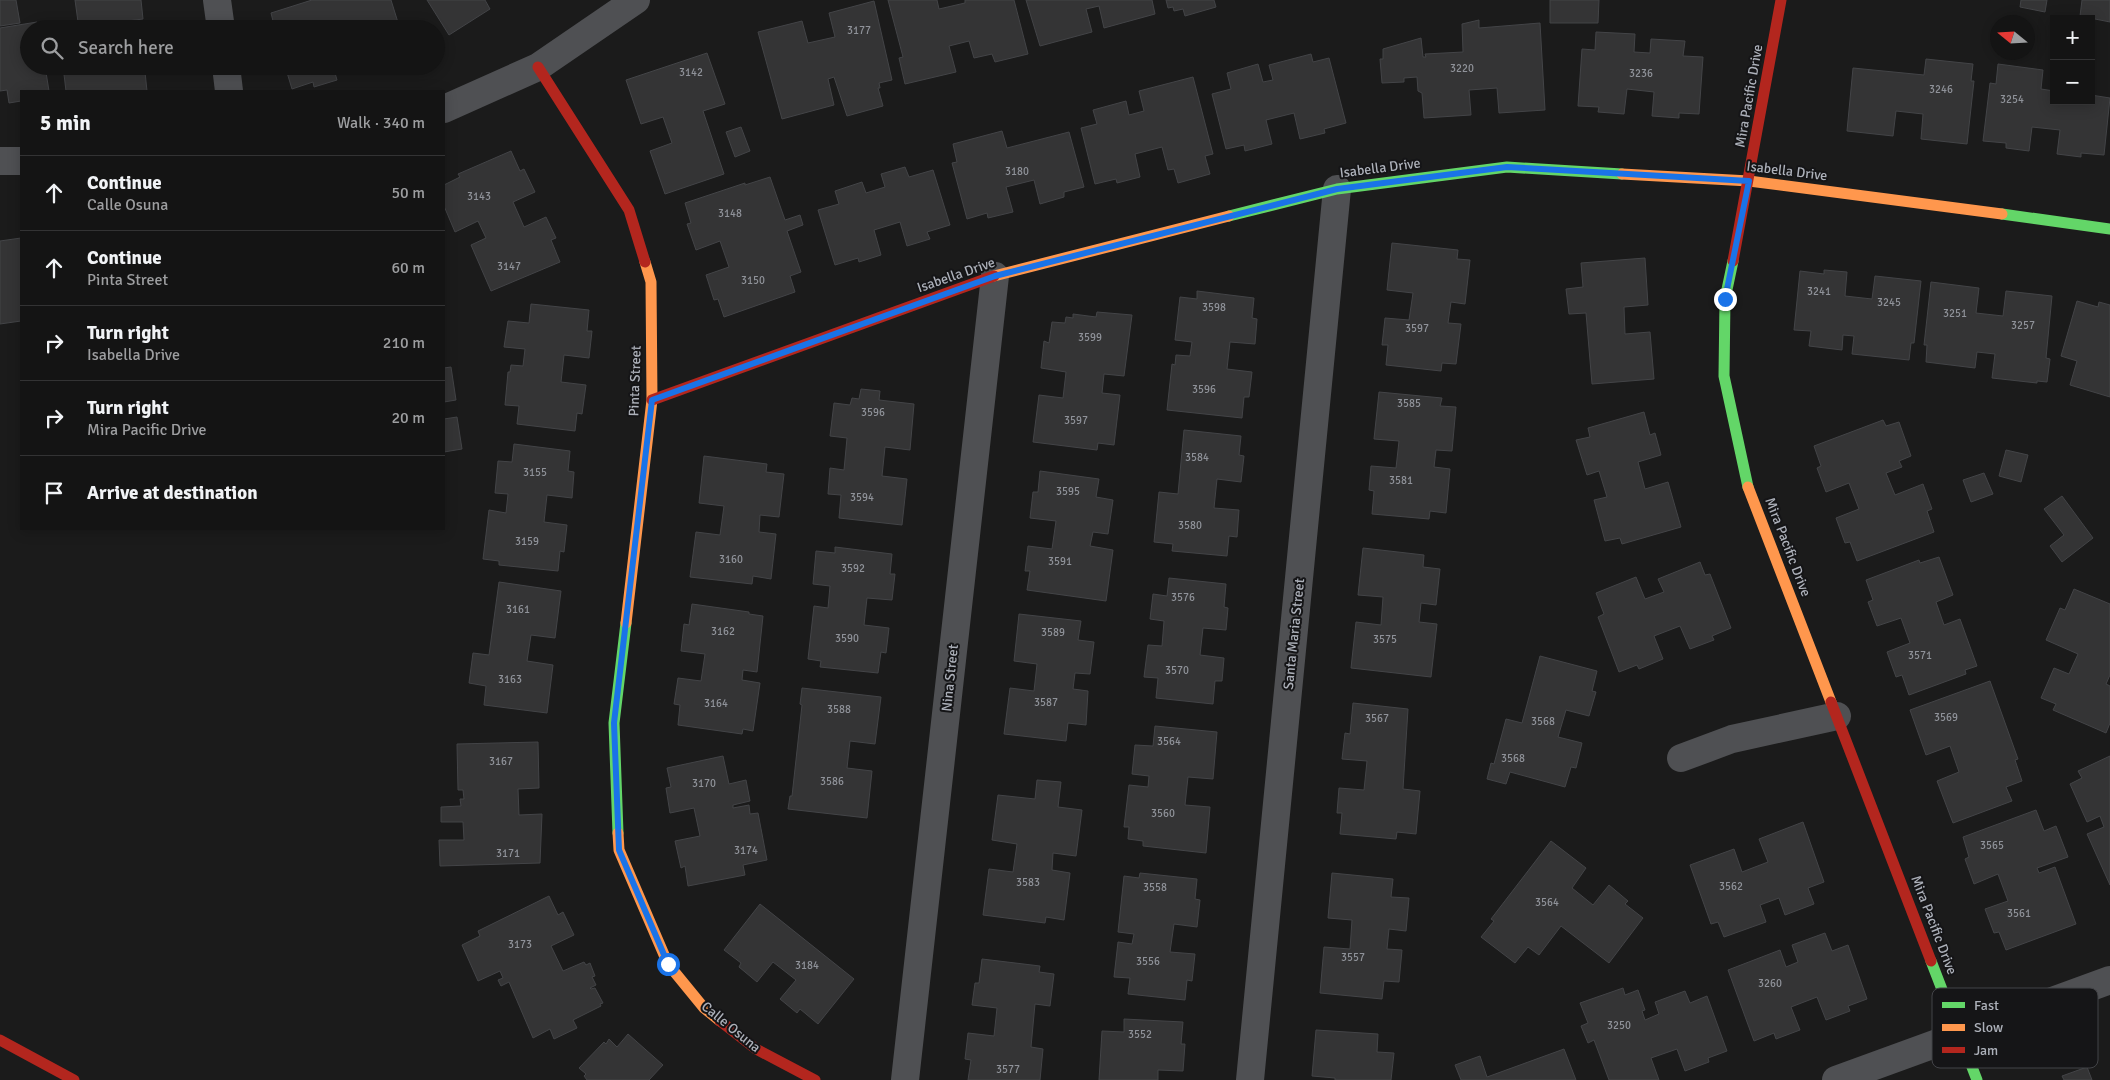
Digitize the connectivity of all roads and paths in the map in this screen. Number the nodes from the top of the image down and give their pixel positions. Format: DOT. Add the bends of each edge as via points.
graph roads {
  1 [pos="217,0"];
  2 [pos="636,0"];
  3 [pos="1781,0"];
  4 [pos="220,20"];
  5 [pos="538,67"];
  6 [pos="227,75"];
  7 [pos="229,90"];
  8 [pos="445,109"];
  9 [pos="0,161"];
  10 [pos="20,161"];
  11 [pos="1749,181"];
  12 [pos="1337,189"];
  13 [pos="2110,229"];
  14 [pos="995,276"];
  15 [pos="652,400"];
  16 [pos="1837,716"];
  17 [pos="614,723"];
  18 [pos="1681,758"];
  19 [pos="2110,980"];
  20 [pos="1942,988"];
  21 [pos="2088,988"];
  22 [pos="0,1040"];
  23 [pos="1932,1045"];
  24 [pos="1972,1068"];
  25 [pos="74,1080"];
  26 [pos="816,1080"];
  27 [pos="905,1080"];
  28 [pos="1250,1080"];
  29 [pos="1836,1080"];
  30 [pos="1977,1080"];
  1 -- 4 [label="street"];
  2 -- 5 [label="street"];
  3 -- 11 [label="street, Mira Pacific Drive"];
  5 -- 8 [label="street"];
  5 -- 15 [label="street, Pinta Street" via="629,210 651,282"];
  6 -- 7 [label="street"];
  9 -- 10 [label="street"];
  11 -- 12 [label="street, Isabella Drive" via="1507,167"];
  11 -- 13 [label="street, Isabella Drive"];
  11 -- 16 [label="street, Mira Pacific Drive" via="1725,299 1724,376 1746,480"];
  12 -- 14 [label="street, Isabella Drive"];
  12 -- 28 [label="street, Santa Maria Street"];
  14 -- 15 [label="street, Isabella Drive"];
  14 -- 27 [label="street, Nina Street"];
  15 -- 17 [label="street, Pinta Street"];
  16 -- 18 [label="street" via="1732,739"];
  16 -- 20 [label="street, Mira Pacific Drive"];
  17 -- 26 [label="street, Calle Osuna" via="619,850 668,964 704,1008 734,1032 756,1049"];
  19 -- 21 [label="street"];
  22 -- 25 [label="street"];
  23 -- 29 [label="street"];
  24 -- 30 [label="street, Mira Pacific Drive"];
}
